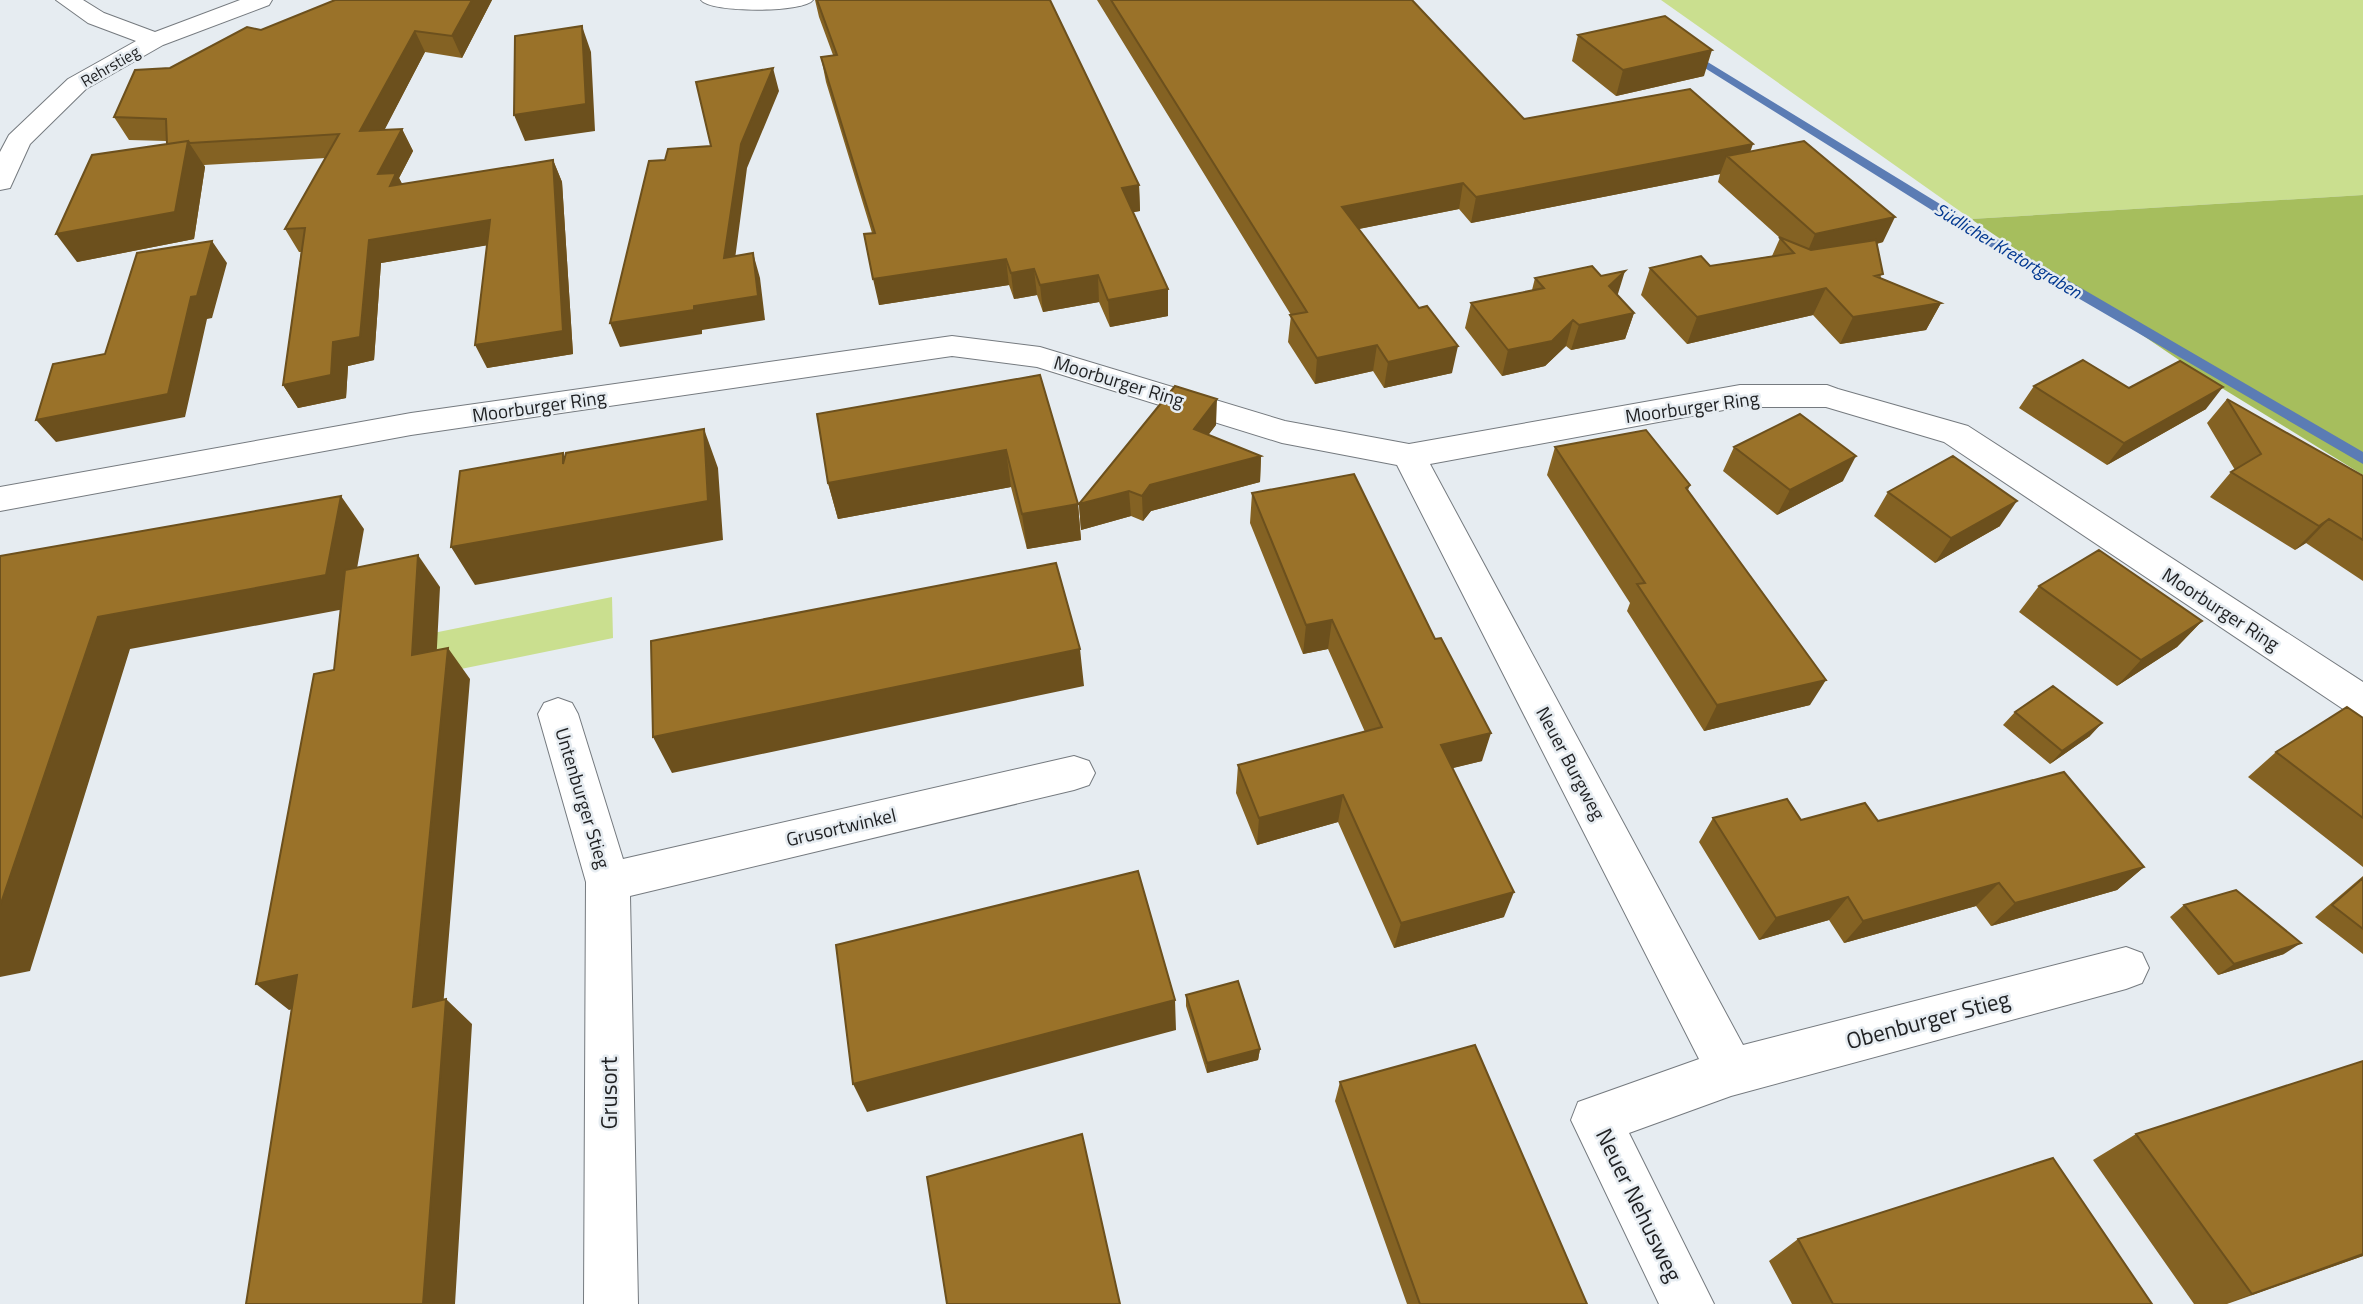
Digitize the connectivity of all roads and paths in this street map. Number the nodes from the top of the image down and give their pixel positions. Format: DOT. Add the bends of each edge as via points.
graph roads {
  1 [pos="67,0"];
  2 [pos="261,0"];
  3 [pos="712,0"];
  4 [pos="802,0"];
  5 [pos="155,40"];
  6 [pos="0,182"];
  7 [pos="1409,456"];
  8 [pos="0,499"];
  9 [pos="2363,702"];
  10 [pos="558,714"];
  11 [pos="1074,773"];
  12 [pos="608,882"];
  13 [pos="2126,968"];
  14 [pos="1731,1072"];
  15 [pos="611,1304"];
  16 [pos="1687,1304"];
  1 -- 5 [label="street" via="96,18"];
  2 -- 5 [label="street, Rehrstieg"];
  3 -- 4 [label="street"];
  5 -- 6 [label="street, Rehrstieg" via="77,85 18,141"];
  7 -- 8 [label="street, Moorburger Ring" via="1282,432 1041,357 952,346 411,424"];
  7 -- 9 [label="street, Moorburger Ring" via="1740,396 1828,396 1956,434"];
  7 -- 14 [label="street, Neuer Burgweg"];
  10 -- 12 [label="street, Untenburger Stieg"];
  11 -- 12 [label="street, Grusortwinkel"];
  12 -- 15 [label="street, Grusort"];
  13 -- 14 [label="street, Obenburger Stieg"];
  14 -- 16 [label="street, Neuer Nehusweg" via="1596,1120"];
}
